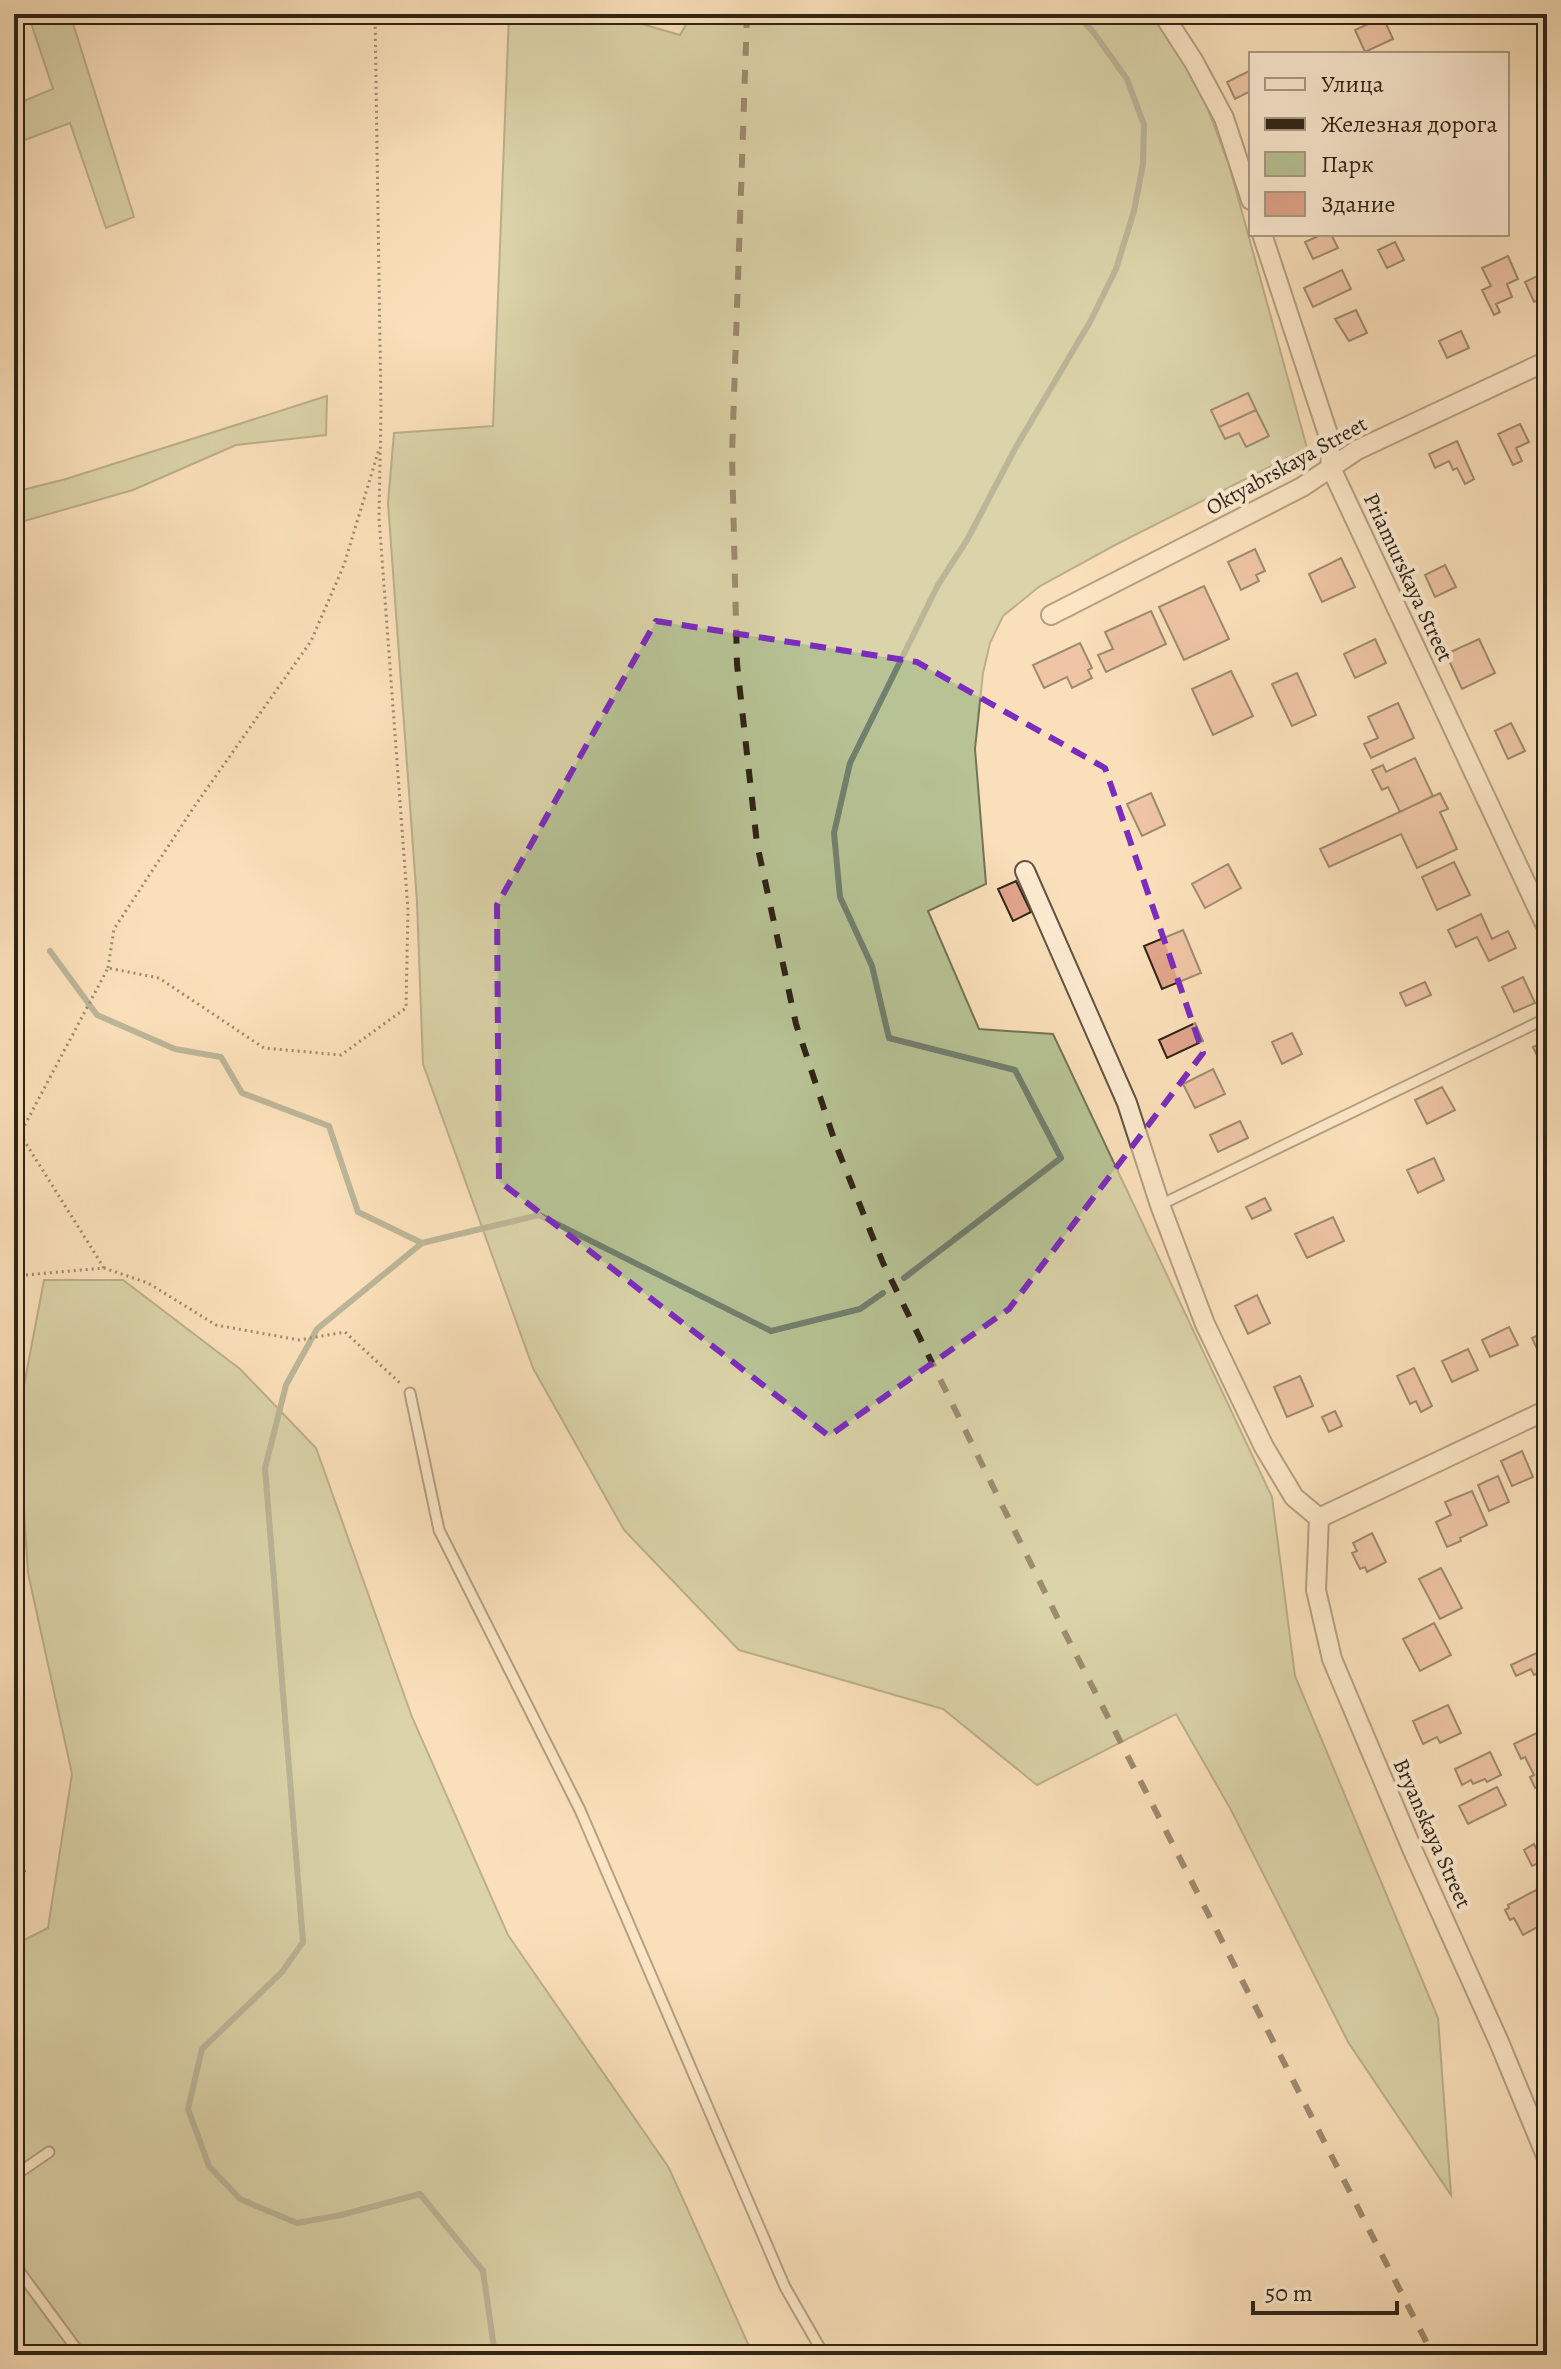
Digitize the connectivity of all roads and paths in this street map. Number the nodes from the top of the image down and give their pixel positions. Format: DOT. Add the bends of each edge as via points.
graph roads {
  1 [pos="375,14"];
  2 [pos="1163,14"];
  3 [pos="1249,194"];
  4 [pos="1263,236"];
  5 [pos="1547,361"];
  6 [pos="380,444"];
  7 [pos="1331,468"];
  8 [pos="1051,615"];
  9 [pos="1025,871"];
  10 [pos="1547,928"];
  11 [pos="108,968"];
  12 [pos="1547,1018"];
  13 [pos="14,1120"];
  14 [pos="20,1134"];
  15 [pos="14,1151"];
  16 [pos="1160,1205"];
  17 [pos="104,1268"];
  18 [pos="14,1276"];
  19 [pos="410,1393"];
  20 [pos="1547,1410"];
  21 [pos="1319,1518"];
  22 [pos="14,1799"];
  23 [pos="14,1888"];
  24 [pos="49,2152"];
  25 [pos="1547,2158"];
  26 [pos="14,2176"];
  27 [pos="14,2264"];
  28 [pos="81,2355"];
  29 [pos="824,2355"];
  1 -- 6 [label="path"];
  2 -- 3 [label="street" via="1224,118"];
  4 -- 7 [label="street, Priamurskaya Street" via="1329,437"];
  5 -- 7 [label="street, Oktyabrskaya Street" via="1357,450"];
  6 -- 11 [label="path" via="344,565 311,641 114,929"];
  6 -- 11 [label="path" via="379,518 408,910 406,1008 341,1055 264,1048 159,978"];
  7 -- 8 [label="street, Oktyabrskaya Street"];
  7 -- 10 [label="street, Priamurskaya Street"];
  9 -- 16 [label="street" via="1127,1103"];
  11 -- 14 [label="path"];
  12 -- 16 [label="lane"];
  13 -- 14 [label="path"];
  14 -- 15 [label="path"];
  14 -- 17 [label="path"];
  16 -- 21 [label="street" via="1205,1324 1264,1447 1294,1497"];
  17 -- 18 [label="path"];
  17 -- 19 [label="path" via="148,1283 216,1325 299,1340 345,1332"];
  19 -- 29 [label="lane" via="439,1530 580,1810 785,2287"];
  20 -- 21 [label="street"];
  21 -- 25 [label="street, Bryanskaya Street" via="1316,1590 1332,1659"];
  22 -- 23 [label="path" via="25,1874"];
  24 -- 26 [label="lane"];
  27 -- 28 [label="lane"];
}
